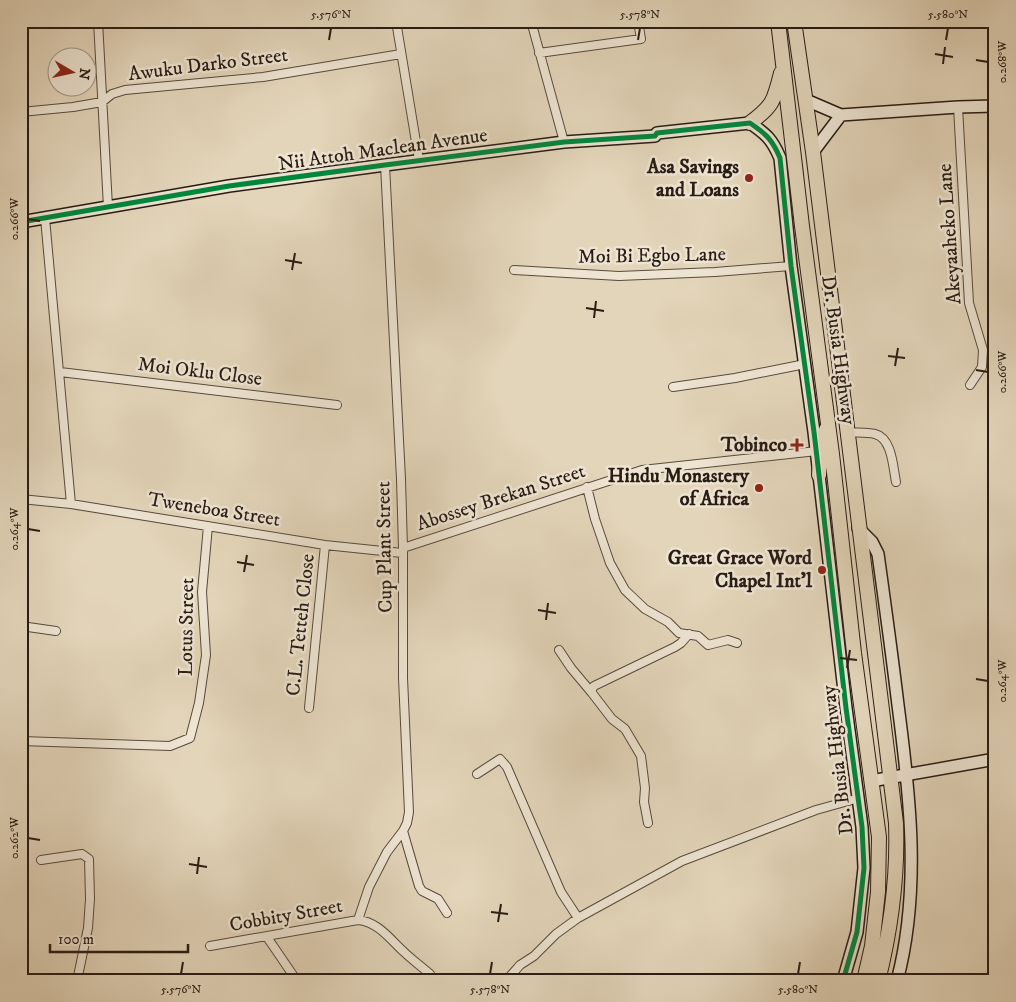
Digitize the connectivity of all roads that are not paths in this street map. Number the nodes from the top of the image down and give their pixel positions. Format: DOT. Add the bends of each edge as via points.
graph roads {
  1 [pos="98,21"];
  2 [pos="396,21"];
  3 [pos="531,21"];
  4 [pos="638,21"];
  5 [pos="778,21"];
  6 [pos="794,21"];
  7 [pos="539,53"];
  8 [pos="401,54"];
  9 [pos="783,63"];
  10 [pos="806,100"];
  11 [pos="102,102"];
  12 [pos="995,106"];
  13 [pos="958,107"];
  14 [pos="21,112"];
  15 [pos="841,115"];
  16 [pos="750,123"];
  17 [pos="564,142"];
  18 [pos="812,152"];
  19 [pos="418,160"];
  20 [pos="385,165"];
  21 [pos="108,207"];
  22 [pos="45,218"];
  23 [pos="21,222"];
  24 [pos="791,266"];
  25 [pos="514,270"];
  26 [pos="805,364"];
  27 [pos="60,372"];
  28 [pos="970,384"];
  29 [pos="673,387"];
  30 [pos="338,405"];
  31 [pos="828,420"];
  32 [pos="847,432"];
  33 [pos="818,442"];
  34 [pos="832,454"];
  35 [pos="819,475"];
  36 [pos="896,482"];
  37 [pos="586,487"];
  38 [pos="21,499"];
  39 [pos="71,504"];
  40 [pos="208,526"];
  41 [pos="858,528"];
  42 [pos="325,545"];
  43 [pos="402,550"];
  44 [pos="849,606"];
  45 [pos="21,626"];
  46 [pos="56,631"];
  47 [pos="689,634"];
  48 [pos="738,643"];
  49 [pos="559,650"];
  50 [pos="592,693"];
  51 [pos="309,708"];
  52 [pos="21,741"];
  53 [pos="995,759"];
  54 [pos="932,770"];
  55 [pos="477,774"];
  56 [pos="908,774"];
  57 [pos="891,777"];
  58 [pos="871,781"];
  59 [pos="859,798"];
  60 [pos="910,801"];
  61 [pos="648,823"];
  62 [pos="403,832"];
  63 [pos="41,860"];
  64 [pos="896,876"];
  65 [pos="447,912"];
  66 [pos="578,918"];
  67 [pos="358,920"];
  68 [pos="267,936"];
  69 [pos="210,946"];
  70 [pos="430,974"];
  71 [pos="77,981"];
  72 [pos="297,981"];
  73 [pos="506,981"];
  74 [pos="843,981"];
  75 [pos="864,981"];
  76 [pos="878,981"];
  77 [pos="898,981"];
  1 -- 11 [label="street"];
  2 -- 8 [label="street"];
  3 -- 7 [label="street"];
  4 -- 7 [label="street" via="641,38"];
  5 -- 9 [label="highway, Dr. Busia Highway"];
  6 -- 10 [label="highway, Dr. Busia Highway"];
  7 -- 17 [label="street"];
  8 -- 11 [label="street, Awuku Darko Street" via="263,77 125,90"];
  8 -- 19 [label="street"];
  9 -- 16 [label="highway" via="773,102 768,110"];
  9 -- 31 [label="highway, Dr. Busia Highway"];
  10 -- 15 [label="street"];
  10 -- 18 [label="highway, Dr. Busia Highway"];
  11 -- 14 [label="street, Awuku Darko Street"];
  11 -- 21 [label="street"];
  12 -- 13 [label="street"];
  13 -- 15 [label="street"];
  13 -- 28 [label="street, Akeyaaheko Lane" via="969,303 983,350 982,367"];
  15 -- 18 [label="street"];
  16 -- 17 [label="street, Nii Attoh Maclean Avenue" via="657,133 655,136"];
  16 -- 24 [label="street" via="774,144 780,158"];
  17 -- 19 [label="street, Nii Attoh Maclean Avenue"];
  18 -- 32 [label="highway, Dr. Busia Highway"];
  19 -- 20 [label="street, Nii Attoh Maclean Avenue"];
  20 -- 21 [label="street, Nii Attoh Maclean Avenue" via="229,186"];
  20 -- 43 [label="street, Cup Plant Street"];
  21 -- 22 [label="street, Nii Attoh Maclean Avenue"];
  22 -- 23 [label="street, Nii Attoh Maclean Avenue"];
  22 -- 27 [label="street"];
  24 -- 25 [label="street, Moi Bi Egbo Lane" via="620,276"];
  24 -- 26 [label="street"];
  26 -- 29 [label="street"];
  26 -- 33 [label="street"];
  27 -- 30 [label="street, Moi Oklu Close"];
  27 -- 39 [label="street"];
  31 -- 33 [label="highway"];
  31 -- 34 [label="highway, Dr. Busia Highway"];
  32 -- 36 [label="street" via="875,434 883,438"];
  32 -- 41 [label="highway, Dr. Busia Highway"];
  33 -- 34 [label="highway"];
  33 -- 35 [label="highway"];
  33 -- 37 [label="street, Abossey Brekan Street" via="642,470"];
  34 -- 44 [label="highway, Dr. Busia Highway"];
  35 -- 59 [label="street, Dr. Busia Highway"];
  37 -- 43 [label="street, Abossey Brekan Street"];
  37 -- 47 [label="street" via="610,563 622,585 645,609 668,622 679,633"];
  38 -- 39 [label="street, Tweneboa Street"];
  39 -- 40 [label="street, Tweneboa Street"];
  40 -- 42 [label="street, Tweneboa Street"];
  40 -- 52 [label="street, Lotus Street" via="202,592 206,655 190,738 170,746"];
  41 -- 56 [label="street" via="872,542 878,554"];
  41 -- 57 [label="highway, Dr. Busia Highway"];
  42 -- 43 [label="street, Tweneboa Street"];
  42 -- 51 [label="street, C.L. Tetteh Close"];
  43 -- 62 [label="street, Cup Plant Street" via="409,812"];
  44 -- 57 [label="highway" via="866,636 880,753"];
  44 -- 58 [label="highway, Dr. Busia Highway"];
  45 -- 46 [label="street"];
  47 -- 48 [label="street" via="698,636 708,645 728,640"];
  47 -- 50 [label="street" via="675,647 594,686"];
  49 -- 50 [label="street"];
  50 -- 61 [label="street" via="612,719 625,729 641,756"];
  53 -- 54 [label="street"];
  54 -- 56 [label="street"];
  54 -- 60 [label="street" via="914,788"];
  55 -- 66 [label="street" via="500,759 507,767 561,892"];
  56 -- 57 [label="street"];
  56 -- 60 [label="street"];
  57 -- 58 [label="street"];
  57 -- 64 [label="highway, Dr. Busia Highway" via="896,823"];
  58 -- 64 [label="highway" via="881,787 885,795"];
  58 -- 75 [label="highway, Dr. Busia Highway" via="880,864 872,946"];
  59 -- 66 [label="street" via="816,810 682,861"];
  59 -- 74 [label="street, Dr. Busia Highway" via="864,868 856,932"];
  60 -- 77 [label="street" via="910,901"];
  62 -- 65 [label="street" via="419,886 438,899"];
  62 -- 67 [label="street, Cobbity Street" via="377,870"];
  63 -- 71 [label="street" via="82,854 89,859 88,928"];
  64 -- 76 [label="highway, Dr. Busia Highway" via="890,928"];
  66 -- 73 [label="street" via="520,965"];
  67 -- 68 [label="street, Cobbity Street"];
  67 -- 70 [label="street" via="374,925"];
  68 -- 69 [label="street, Cobbity Street"];
  68 -- 72 [label="street"];
}
